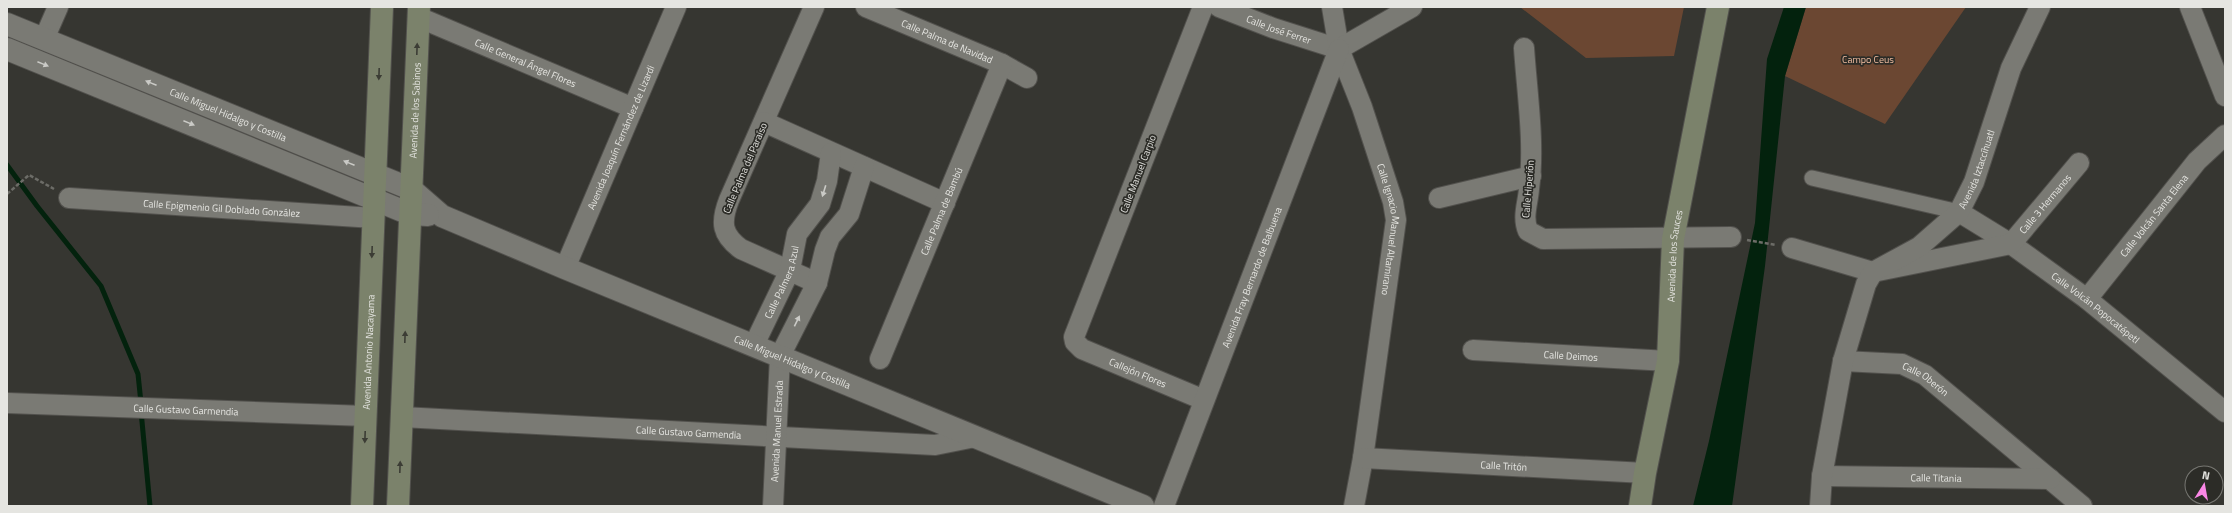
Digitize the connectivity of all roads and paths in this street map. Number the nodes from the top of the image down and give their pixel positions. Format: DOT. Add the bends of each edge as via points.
graph roads {
  1 [pos="58,7"];
  2 [pos="382,7"];
  3 [pos="676,7"];
  4 [pos="814,7"];
  5 [pos="866,7"];
  6 [pos="1203,7"];
  7 [pos="1219,7"];
  8 [pos="1332,7"];
  9 [pos="1412,7"];
  10 [pos="1718,7"];
  11 [pos="2040,7"];
  12 [pos="2190,7"];
  13 [pos="419,12"];
  14 [pos="7,24"];
  15 [pos="44,39"];
  16 [pos="1524,48"];
  17 [pos="7,49"];
  18 [pos="1339,49"];
  19 [pos="1002,64"];
  20 [pos="1027,78"];
  21 [pos="2225,96"];
  22 [pos="633,108"];
  23 [pos="764,122"];
  24 [pos="2225,135"];
  25 [pos="832,153"];
  26 [pos="2079,163"];
  27 [pos="864,167"];
  28 [pos="375,174"];
  29 [pos="1531,176"];
  30 [pos="1812,178"];
  31 [pos="411,189"];
  32 [pos="7,194"];
  33 [pos="69,198"];
  34 [pos="1439,198"];
  35 [pos="945,203"];
  36 [pos="374,208"];
  37 [pos="1959,212"];
  38 [pos="410,214"];
  39 [pos="442,216"];
  40 [pos="1731,237"];
  41 [pos="1673,239"];
  42 [pos="2011,244"];
  43 [pos="1792,248"];
  44 [pos="564,268"];
  45 [pos="790,270"];
  46 [pos="1873,272"];
  47 [pos="817,283"];
  48 [pos="2087,299"];
  49 [pos="1074,342"];
  50 [pos="754,345"];
  51 [pos="1473,350"];
  52 [pos="780,356"];
  53 [pos="880,359"];
  54 [pos="1668,361"];
  55 [pos="1843,361"];
  56 [pos="1204,400"];
  57 [pos="7,402"];
  58 [pos="2225,412"];
  59 [pos="366,416"];
  60 [pos="402,417"];
  61 [pos="975,437"];
  62 [pos="776,438"];
  63 [pos="1363,458"];
  64 [pos="1644,473"];
  65 [pos="1822,476"];
  66 [pos="2050,479"];
  67 [pos="362,506"];
  68 [pos="398,506"];
  69 [pos="773,506"];
  70 [pos="1143,506"];
  71 [pos="1164,506"];
  72 [pos="1354,506"];
  73 [pos="1640,506"];
  74 [pos="1820,506"];
  75 [pos="2082,506"];
  1 -- 15 [label="street"];
  2 -- 28 [label="main road, one-way"];
  3 -- 22 [label="street, Avenida Joaquín Fernández de Lizardi"];
  4 -- 23 [label="street, Calle Palma del Paraíso"];
  5 -- 19 [label="street, Calle Palma de Navidad"];
  6 -- 49 [label="street, Calle Manuel Carpio"];
  7 -- 18 [label="street, Calle José Ferrer"];
  8 -- 18 [label="street, Calle Ignacio Manuel Altamirano"];
  9 -- 18 [label="street"];
  10 -- 41 [label="main road, Avenida de los Sauces"];
  11 -- 37 [label="street, Avenida Iztaccíhuatl" via="2011,68 1974,182"];
  12 -- 21 [label="street"];
  13 -- 22 [label="street, Calle General Ángel Flores"];
  31 -- 13 [label="main road, Avenida de los Sabinos, one-way"];
  14 -- 15 [label="street, Calle Miguel Hidalgo y Costilla"];
  28 -- 15 [label="street, Calle Miguel Hidalgo y Costilla, one-way"];
  16 -- 29 [label="street, Calle Hiperión"];
  17 -- 36 [label="street, Calle Miguel Hidalgo y Costilla, one-way"];
  18 -- 56 [label="street, Avenida Fray Bernardo de Balbuena"];
  18 -- 63 [label="street, Calle Ignacio Manuel Altamirano" via="1362,107 1393,202 1396,220"];
  19 -- 20 [label="street, Calle Palma de Navidad"];
  19 -- 35 [label="street, Calle Palma de Bambú"];
  22 -- 44 [label="street, Avenida Joaquín Fernández de Lizardi"];
  23 -- 25 [label="street"];
  23 -- 45 [label="street, Calle Palma del Paraíso" via="729,200 724,227 731,242 741,249"];
  24 -- 48 [label="street, Calle Volcán Santa Elena" via="2197,161"];
  25 -- 27 [label="street"];
  25 -- 45 [label="street, Calle Palmera Azul, one-way" via="824,193 816,210 797,234"];
  26 -- 42 [label="street, Calle 3 Hermanos"];
  27 -- 35 [label="street"];
  27 -- 47 [label="street" via="849,214 827,244"];
  28 -- 31 [label="street, Calle Miguel Hidalgo y Costilla"];
  28 -- 36 [label="main road"];
  29 -- 34 [label="street"];
  29 -- 41 [label="street, Calle Hiperión" via="1525,222 1528,231 1536,237"];
  30 -- 37 [label="street"];
  31 -- 38 [label="main road, Avenida de los Sabinos"];
  31 -- 39 [label="street, Calle Miguel Hidalgo y Costilla"];
  32 -- 33 [label="path" via="29,175"];
  33 -- 36 [label="street, Calle Epigmenio Gil Doblado González"];
  35 -- 53 [label="street, Calle Palma de Bambú"];
  36 -- 38 [label="street, Calle Miguel Hidalgo y Costilla"];
  36 -- 59 [label="main road, Avenida Antonio Nacayama, one-way"];
  37 -- 42 [label="street, Calle Volcán Popocatépetl"];
  37 -- 46 [label="street, Avenida Iztaccíhuatl" via="1919,247"];
  38 -- 39 [label="street, Calle Miguel Hidalgo y Costilla"];
  60 -- 38 [label="main road, one-way"];
  39 -- 44 [label="street, Calle Miguel Hidalgo y Costilla"];
  40 -- 41 [label="street"];
  40 -- 43 [label="path"];
  41 -- 54 [label="main road, Avenida de los Sauces"];
  42 -- 46 [label="street"];
  42 -- 48 [label="street, Calle Volcán Popocatépetl"];
  43 -- 46 [label="street"];
  44 -- 50 [label="street, Calle Miguel Hidalgo y Costilla"];
  45 -- 47 [label="street, Calle Palma del Paraíso"];
  45 -- 50 [label="street, Calle Palmera Azul"];
  46 -- 55 [label="street" via="1862,294"];
  52 -- 47 [label="street, one-way"];
  48 -- 58 [label="street, Calle Volcán Popocatépetl"];
  49 -- 56 [label="street, Callejón Flores" via="1082,349"];
  50 -- 52 [label="street, Calle Miguel Hidalgo y Costilla"];
  51 -- 54 [label="street, Calle Deimos"];
  52 -- 61 [label="street, Calle Miguel Hidalgo y Costilla"];
  52 -- 62 [label="street, Avenida Manuel Estrada"];
  54 -- 64 [label="main road, Avenida de los Sauces"];
  55 -- 65 [label="street"];
  55 -- 66 [label="street, Calle Oberón" via="1898,364 1918,370"];
  56 -- 71 [label="street, Avenida Fray Bernardo de Balbuena"];
  57 -- 59 [label="street, Calle Gustavo Garmendia"];
  59 -- 67 [label="main road, Avenida Antonio Nacayama, one-way"];
  60 -- 62 [label="street, Calle Gustavo Garmendia"];
  68 -- 60 [label="main road, one-way"];
  61 -- 62 [label="street, Calle Gustavo Garmendia" via="935,445"];
  61 -- 70 [label="street, Calle Miguel Hidalgo y Costilla"];
  62 -- 69 [label="street, Avenida Manuel Estrada"];
  63 -- 64 [label="street, Calle Tritón"];
  63 -- 72 [label="street, Calle Ignacio Manuel Altamirano"];
  64 -- 73 [label="main road, Avenida de los Sauces"];
  65 -- 66 [label="street, Calle Titania"];
  65 -- 74 [label="street"];
  66 -- 75 [label="street, Calle Oberón"];
}
